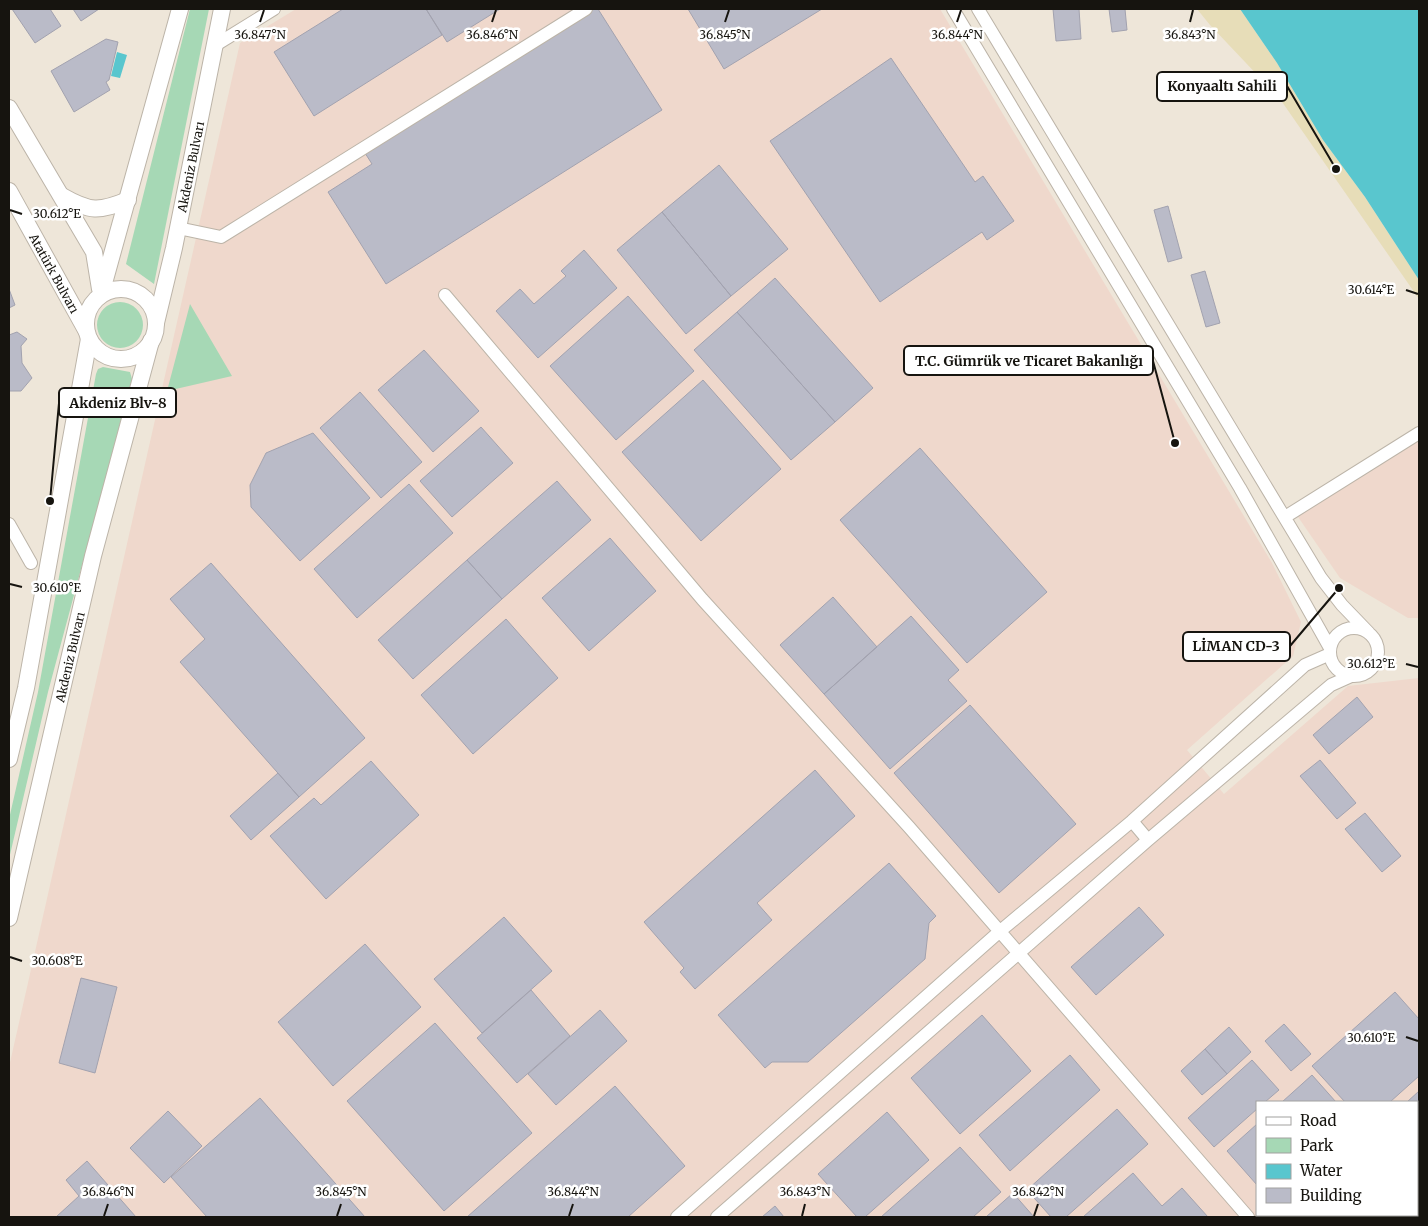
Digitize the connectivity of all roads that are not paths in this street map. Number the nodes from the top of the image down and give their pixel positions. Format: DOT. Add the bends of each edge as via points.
graph roads {
  1 [pos="180,9"];
  2 [pos="222,9"];
  3 [pos="274,9"];
  4 [pos="586,9"];
  5 [pos="953,9"];
  6 [pos="981,12"];
  7 [pos="964,28"];
  8 [pos="214,46"];
  9 [pos="9,108"];
  10 [pos="9,190"];
  11 [pos="61,195"];
  12 [pos="128,200"];
  13 [pos="178,228"];
  14 [pos="101,294"];
  15 [pos="446,295"];
  16 [pos="156,323"];
  17 [pos="87,335"];
  18 [pos="151,341"];
  19 [pos="1419,434"];
  20 [pos="1284,517"];
  21 [pos="9,524"];
  22 [pos="31,563"];
  23 [pos="1369,633"];
  24 [pos="1330,651"];
  25 [pos="1351,676"];
  26 [pos="9,759"];
  27 [pos="1132,821"];
  28 [pos="1148,840"];
  29 [pos="9,918"];
  30 [pos="999,932"];
  31 [pos="1018,954"];
  32 [pos="677,1217"];
  33 [pos="717,1217"];
  34 [pos="1248,1217"];
  1 -- 12 [label="main road"];
  2 -- 8 [label="main road, Akdeniz Bulvarı"];
  3 -- 8 [label="street"];
  4 -- 13 [label="street" via="221,237"];
  5 -- 7 [label="street"];
  6 -- 7 [label="street"];
  6 -- 20 [label="street"];
  7 -- 24 [label="street" via="1240,488"];
  8 -- 13 [label="main road, Akdeniz Bulvarı"];
  9 -- 11 [label="main road"];
  10 -- 17 [label="main road, Atatürk Bulvarı"];
  11 -- 12 [label="main road" via="93,210"];
  11 -- 14 [label="main road" via="94,252"];
  12 -- 14 [label="main road"];
  13 -- 16 [label="main road, Akdeniz Bulvarı"];
  14 -- 16 [label="main road" via="117,289 141,295 152,307"];
  14 -- 17 [label="main road" via="88,311"];
  15 -- 30 [label="street" via="702,599 909,827"];
  16 -- 18 [label="main road"];
  17 -- 18 [label="main road" via="100,352 121,359 140,353"];
  17 -- 26 [label="main road" via="30,668"];
  18 -- 29 [label="main road, Akdeniz Bulvarı" via="93,556"];
  19 -- 20 [label="street"];
  20 -- 23 [label="street" via="1321,578"];
  21 -- 22 [label="street"];
  23 -- 24 [label="street" via="1356,628 1342,631 1332,641"];
  23 -- 25 [label="street" via="1378,649 1375,664 1364,674"];
  24 -- 25 [label="street" via="1337,668"];
  24 -- 27 [label="street" via="1305,665"];
  25 -- 28 [label="street" via="1332,685"];
  27 -- 28 [label="street"];
  27 -- 30 [label="street"];
  28 -- 31 [label="street"];
  30 -- 31 [label="street"];
  30 -- 32 [label="street"];
  31 -- 33 [label="street"];
  31 -- 34 [label="street"];
}
